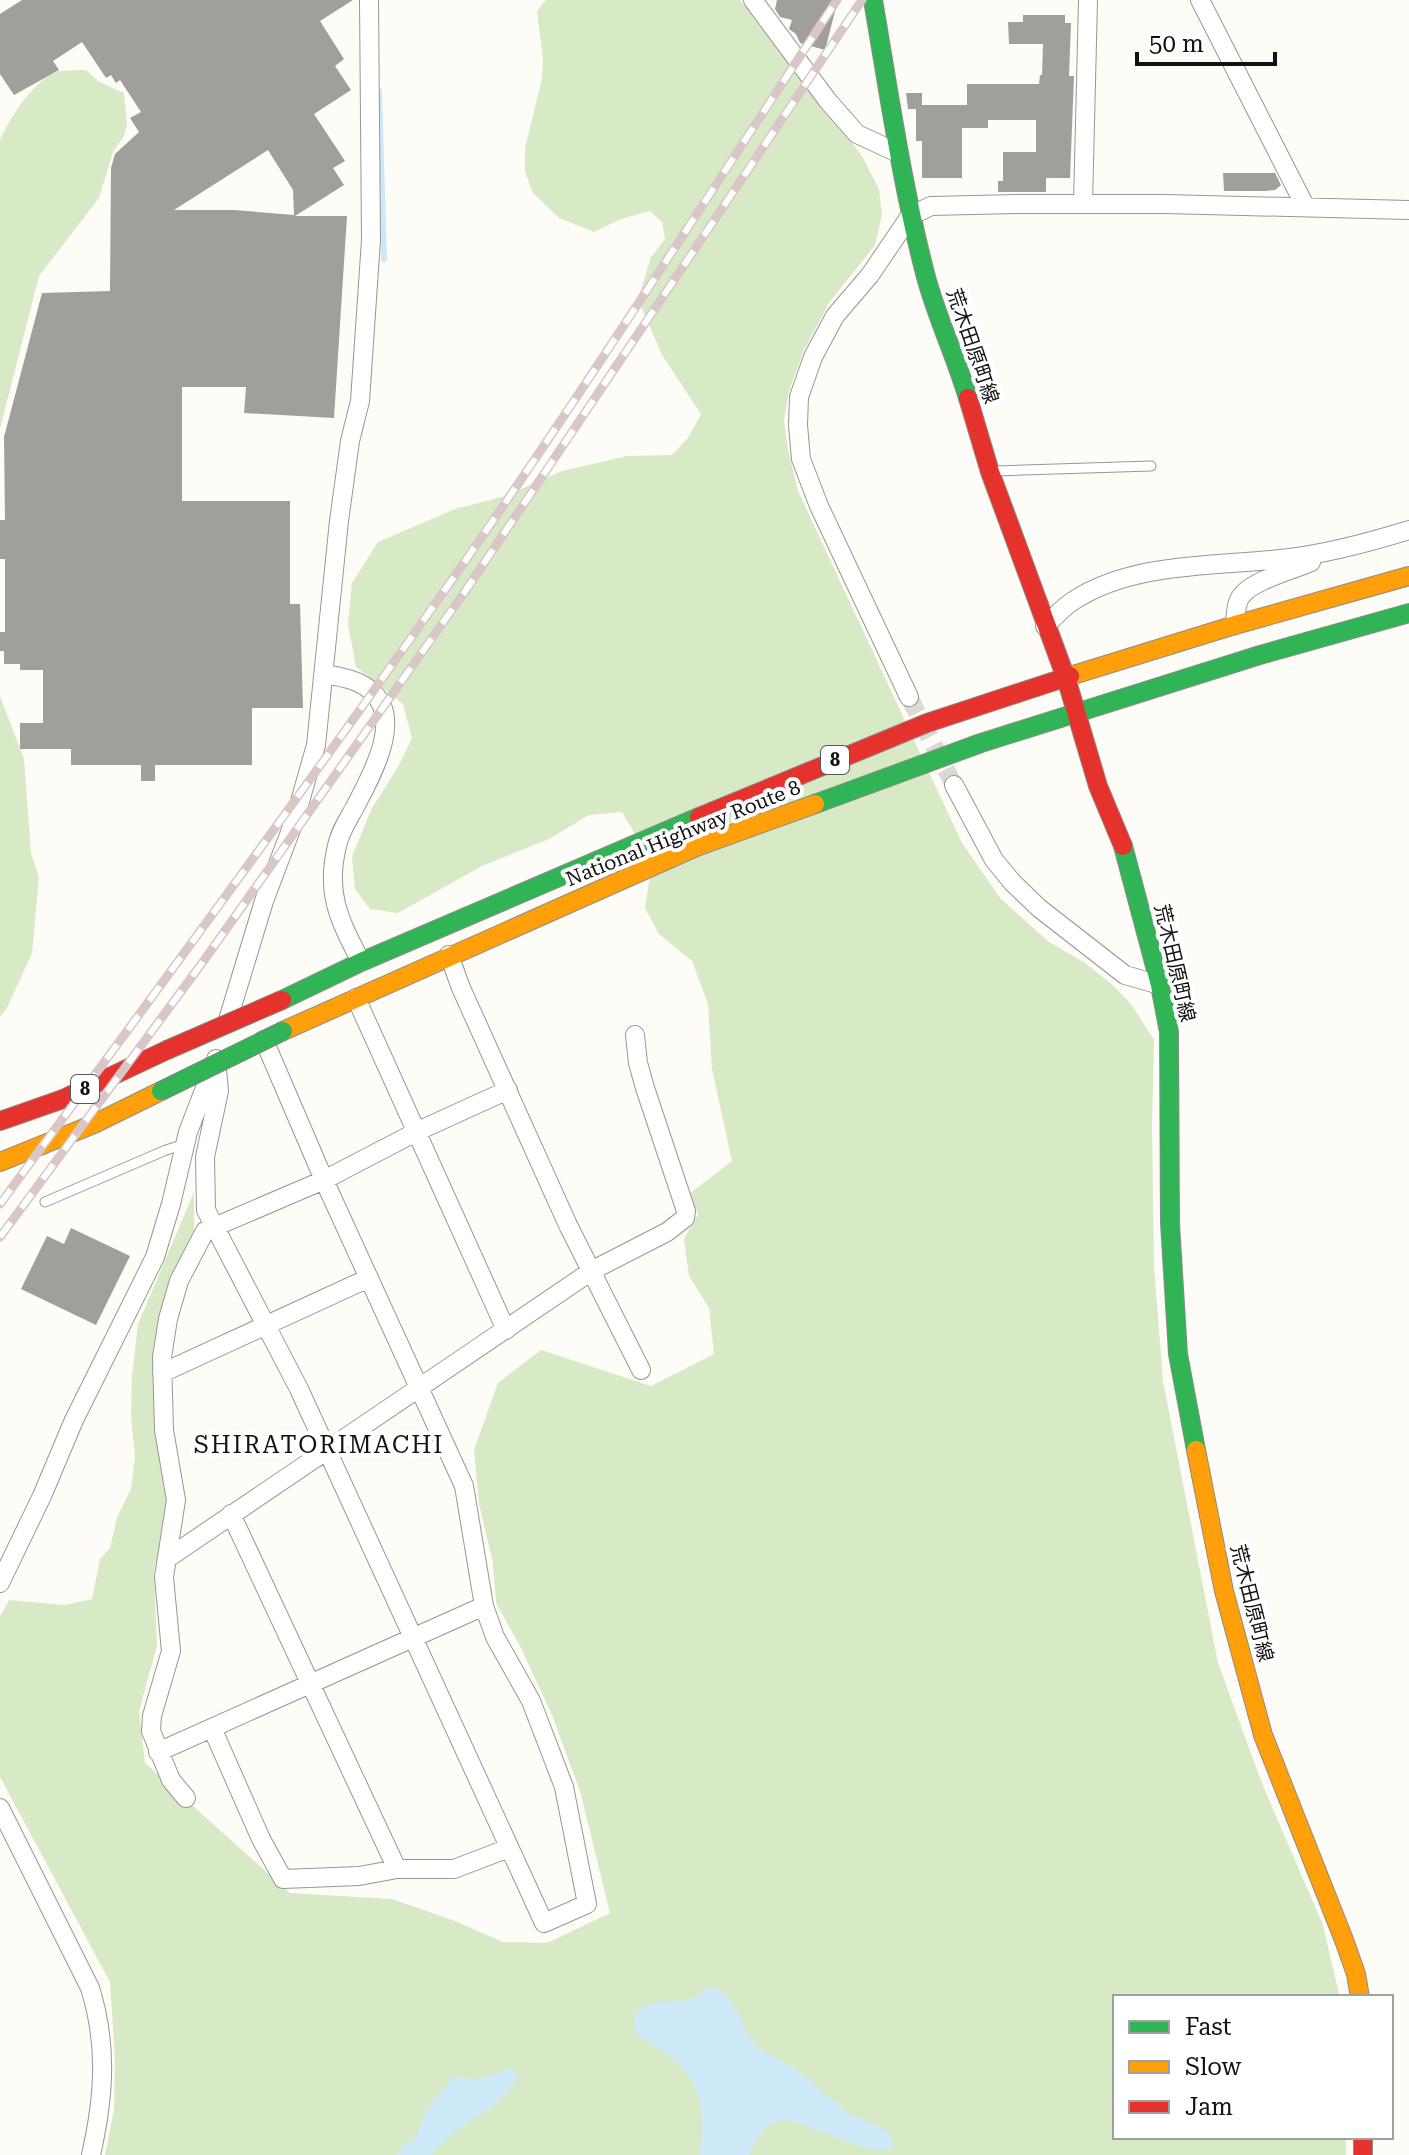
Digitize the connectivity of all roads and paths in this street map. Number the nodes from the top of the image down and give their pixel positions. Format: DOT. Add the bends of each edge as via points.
graph roads {
  1 [pos="369,0"];
  2 [pos="753,0"];
  3 [pos="873,0"];
  4 [pos="1088,0"];
  5 [pos="1200,0"];
  6 [pos="898,153"];
  7 [pos="1083,204"];
  8 [pos="1305,206"];
  9 [pos="1409,210"];
  10 [pos="910,216"];
  11 [pos="1151,466"];
  12 [pos="990,472"];
  13 [pos="1409,530"];
  14 [pos="1334,551"];
  15 [pos="1409,576"];
  16 [pos="1409,613"];
  17 [pos="1235,625"];
  18 [pos="1045,626"];
  19 [pos="324,674"];
  20 [pos="1066,678"];
  21 [pos="909,697"];
  22 [pos="1077,712"];
  23 [pos="954,785"];
  24 [pos="449,955"];
  25 [pos="361,962"];
  26 [pos="1160,985"];
  27 [pos="356,998"];
  28 [pos="635,1035"];
  29 [pos="264,1040"];
  30 [pos="216,1059"];
  31 [pos="508,1090"];
  32 [pos="0,1121"];
  33 [pos="418,1131"];
  34 [pos="185,1144"];
  35 [pos="0,1162"];
  36 [pos="324,1180"];
  37 [pos="45,1202"];
  38 [pos="215,1226"];
  39 [pos="593,1270"];
  40 [pos="369,1278"];
  41 [pos="266,1327"];
  42 [pos="506,1330"];
  43 [pos="641,1370"];
  44 [pos="162,1373"];
  45 [pos="419,1387"];
  46 [pos="326,1449"];
  47 [pos="231,1514"];
  48 [pos="168,1558"];
  49 [pos="0,1583"];
  50 [pos="484,1606"];
  51 [pos="412,1639"];
  52 [pos="311,1685"];
  53 [pos="212,1728"];
  54 [pos="158,1752"];
  55 [pos="186,1798"];
  56 [pos="0,1808"];
  57 [pos="509,1848"];
  58 [pos="397,1869"];
  59 [pos="1360,1995"];
  60 [pos="91,2155"];
  1 -- 19 [label="street" via="371,240 360,401 339,521"];
  2 -- 6 [label="street" via="857,134"];
  3 -- 6 [label="main road, 荒木田原町線"];
  4 -- 7 [label="street"];
  5 -- 8 [label="street"];
  6 -- 10 [label="main road, 荒木田原町線"];
  7 -- 8 [label="street"];
  7 -- 10 [label="street" via="931,206"];
  8 -- 9 [label="street"];
  10 -- 12 [label="main road, 荒木田原町線"];
  10 -- 21 [label="street" via="835,316 813,357 799,397 798,425 801,459 819,506"];
  11 -- 12 [label="lane"];
  12 -- 18 [label="main road, 荒木田原町線"];
  13 -- 14 [label="street"];
  14 -- 17 [label="street" via="1241,595"];
  14 -- 18 [label="street" via="1120,580 1072,601"];
  15 -- 17 [label="main road, National Highway Route 8 / 8"];
  16 -- 22 [label="main road, National Highway Route 8 / 8"];
  17 -- 20 [label="main road, National Highway Route 8 / 8"];
  18 -- 20 [label="main road, 荒木田原町線"];
  19 -- 25 [label="street" via="370,690 382,703 387,722 336,848 333,890 338,918"];
  19 -- 30 [label="street" via="316,745"];
  20 -- 22 [label="main road, 荒木田原町線"];
  20 -- 25 [label="main road, National Highway Route 8 / 8" via="927,723"];
  22 -- 24 [label="main road, National Highway Route 8 / 8" via="696,847"];
  22 -- 26 [label="main road, 荒木田原町線" via="1098,786 1125,852"];
  23 -- 26 [label="street" via="994,860 1012,882 1125,975"];
  24 -- 27 [label="main road, National Highway Route 8 / 8"];
  24 -- 31 [label="street"];
  25 -- 32 [label="main road, National Highway Route 8 / 8, bridge" via="63,1099"];
  26 -- 59 [label="main road, 荒木田原町線" via="1169,1032 1170,1223 1178,1354 1213,1538 1263,1735 1344,1940"];
  27 -- 29 [label="main road, National Highway Route 8 / 8, bridge"];
  27 -- 33 [label="street"];
  28 -- 39 [label="street" via="638,1063 685,1218"];
  29 -- 35 [label="main road, National Highway Route 8 / 8, bridge" via="94,1124"];
  29 -- 36 [label="street"];
  30 -- 34 [label="street"];
  30 -- 38 [label="street" via="219,1091 205,1157 204,1193"];
  31 -- 33 [label="street"];
  31 -- 39 [label="street"];
  33 -- 36 [label="street"];
  33 -- 42 [label="street"];
  34 -- 37 [label="lane"];
  34 -- 49 [label="street" via="155,1257"];
  36 -- 38 [label="street"];
  36 -- 40 [label="street"];
  38 -- 41 [label="street"];
  38 -- 44 [label="street" via="205,1231 179,1281 163,1339"];
  39 -- 42 [label="street"];
  39 -- 43 [label="street"];
  40 -- 41 [label="street"];
  40 -- 45 [label="street"];
  41 -- 44 [label="street"];
  41 -- 46 [label="street"];
  42 -- 45 [label="street"];
  44 -- 48 [label="street" via="164,1430 176,1500"];
  45 -- 46 [label="street"];
  45 -- 50 [label="street" via="464,1486"];
  46 -- 47 [label="street"];
  46 -- 51 [label="street"];
  47 -- 48 [label="street"];
  47 -- 52 [label="street"];
  48 -- 54 [label="street" via="164,1577 171,1651 151,1731"];
  50 -- 51 [label="street"];
  50 -- 57 [label="street" via="531,1701 564,1787 587,1904 544,1923"];
  51 -- 52 [label="street"];
  51 -- 57 [label="street"];
  52 -- 53 [label="street"];
  52 -- 58 [label="street"];
  53 -- 54 [label="street"];
  53 -- 58 [label="street" via="283,1879"];
  54 -- 55 [label="street"];
  56 -- 60 [label="street" via="97,2010 104,2081"];
  57 -- 58 [label="street" via="454,1869"];
}
